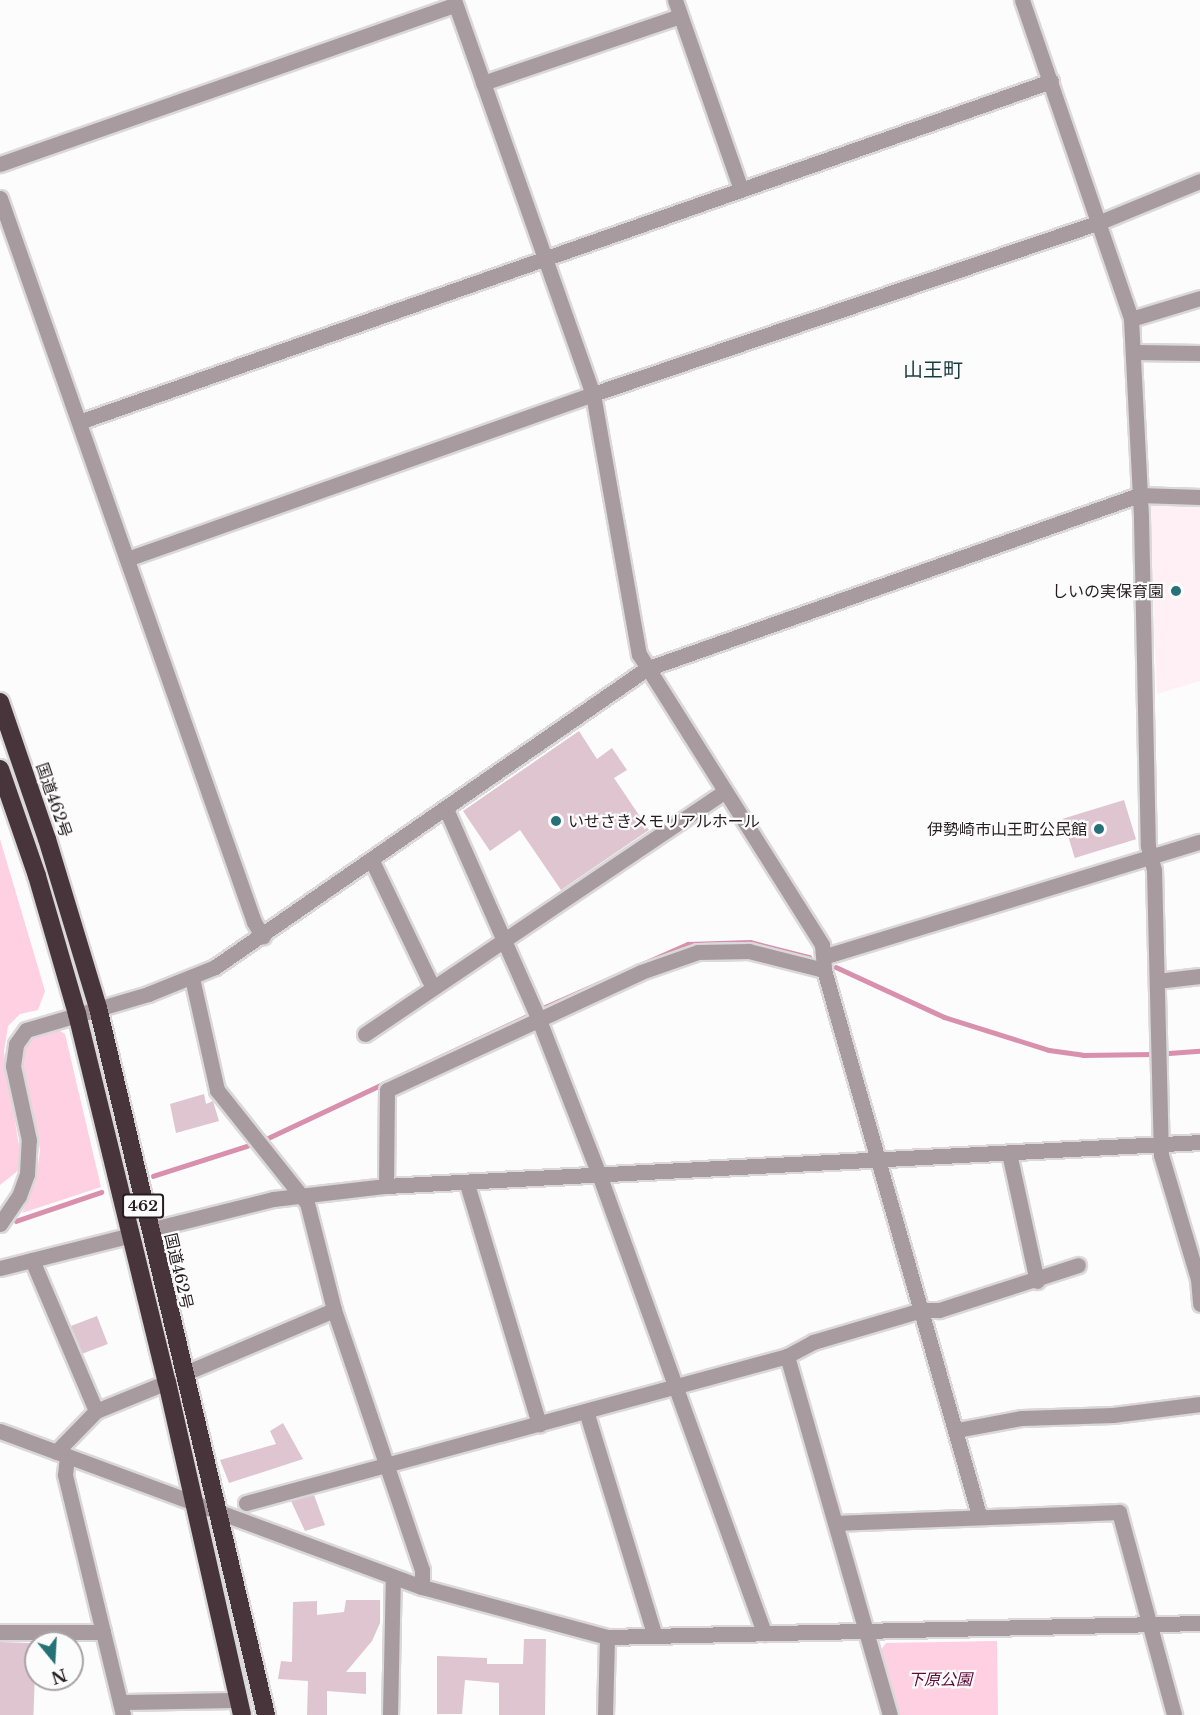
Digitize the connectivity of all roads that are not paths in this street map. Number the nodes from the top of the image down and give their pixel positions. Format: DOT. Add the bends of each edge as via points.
graph roads {
  1 [pos="675,0"];
  2 [pos="1022,0"];
  3 [pos="454,3"];
  4 [pos="680,16"];
  5 [pos="1051,81"];
  6 [pos="483,83"];
  7 [pos="0,165"];
  8 [pos="1200,181"];
  9 [pos="741,189"];
  10 [pos="0,198"];
  11 [pos="1100,222"];
  12 [pos="545,256"];
  13 [pos="1200,298"];
  14 [pos="1131,319"];
  15 [pos="1135,352"];
  16 [pos="1200,353"];
  17 [pos="593,394"];
  18 [pos="79,422"];
  19 [pos="1139,495"];
  20 [pos="1200,497"];
  21 [pos="127,559"];
  22 [pos="646,669"];
  23 [pos="0,702"];
  24 [pos="0,769"];
  25 [pos="724,792"];
  26 [pos="446,809"];
  27 [pos="1200,842"];
  28 [pos="1151,857"];
  29 [pos="372,861"];
  30 [pos="263,937"];
  31 [pos="505,942"];
  32 [pos="825,963"];
  33 [pos="1200,976"];
  34 [pos="192,978"];
  35 [pos="429,980"];
  36 [pos="1157,981"];
  37 [pos="98,1008"];
  38 [pos="77,1014"];
  39 [pos="539,1020"];
  40 [pos="365,1034"];
  41 [pos="1200,1142"];
  42 [pos="1162,1143"];
  43 [pos="1009,1153"];
  44 [pos="878,1161"];
  45 [pos="600,1177"];
  46 [pos="467,1184"];
  47 [pos="386,1186"];
  48 [pos="301,1194"];
  49 [pos="1,1223"];
  50 [pos="149,1230"];
  51 [pos="131,1235"];
  52 [pos="32,1260"];
  53 [pos="1078,1265"];
  54 [pos="0,1268"];
  55 [pos="1037,1281"];
  56 [pos="1200,1304"];
  57 [pos="334,1310"];
  58 [pos="922,1310"];
  59 [pos="787,1356"];
  60 [pos="175,1378"];
  61 [pos="677,1386"];
  62 [pos="1200,1404"];
  63 [pos="96,1411"];
  64 [pos="586,1411"];
  65 [pos="539,1424"];
  66 [pos="957,1430"];
  67 [pos="0,1431"];
  68 [pos="62,1454"];
  69 [pos="384,1463"];
  70 [pos="195,1501"];
  71 [pos="246,1503"];
  72 [pos="216,1512"];
  73 [pos="979,1515"];
  74 [pos="835,1523"];
  75 [pos="393,1576"];
  76 [pos="422,1587"];
  77 [pos="1200,1623"];
  78 [pos="1151,1625"];
  79 [pos="866,1631"];
  80 [pos="0,1632"];
  81 [pos="103,1632"];
  82 [pos="764,1633"];
  83 [pos="655,1636"];
  84 [pos="608,1637"];
  85 [pos="121,1708"];
  86 [pos="240,1708"];
  87 [pos="266,1715"];
  88 [pos="390,1715"];
  89 [pos="605,1715"];
  90 [pos="890,1715"];
  91 [pos="1174,1715"];
  1 -- 4 [label="street"];
  2 -- 5 [label="street"];
  3 -- 6 [label="street"];
  3 -- 7 [label="street"];
  4 -- 6 [label="street"];
  4 -- 9 [label="street"];
  5 -- 9 [label="street"];
  5 -- 11 [label="street"];
  6 -- 12 [label="street"];
  8 -- 11 [label="street"];
  9 -- 12 [label="street"];
  10 -- 18 [label="street"];
  11 -- 14 [label="street"];
  11 -- 17 [label="street"];
  12 -- 17 [label="street"];
  12 -- 18 [label="street"];
  13 -- 14 [label="street"];
  14 -- 15 [label="street"];
  15 -- 16 [label="street"];
  15 -- 19 [label="street"];
  17 -- 21 [label="street"];
  17 -- 22 [label="street" via="639,654"];
  18 -- 21 [label="street"];
  19 -- 20 [label="street"];
  19 -- 22 [label="street"];
  19 -- 28 [label="street"];
  21 -- 30 [label="street"];
  22 -- 25 [label="street"];
  22 -- 26 [label="street"];
  23 -- 37 [label="highway, 国道462号 / 462"];
  24 -- 38 [label="highway, 国道462号 / 462" via="37,876"];
  25 -- 31 [label="street"];
  25 -- 32 [label="street"];
  26 -- 29 [label="street"];
  26 -- 31 [label="street"];
  27 -- 28 [label="street"];
  28 -- 32 [label="street"];
  28 -- 36 [label="street"];
  29 -- 30 [label="street"];
  29 -- 35 [label="street"];
  30 -- 34 [label="street"];
  31 -- 39 [label="street"];
  31 -- 40 [label="street"];
  32 -- 39 [label="street" via="749,951 698,952 641,972"];
  32 -- 44 [label="street"];
  33 -- 36 [label="street"];
  34 -- 37 [label="street"];
  34 -- 48 [label="street" via="217,1090"];
  36 -- 42 [label="street"];
  37 -- 38 [label="street"];
  37 -- 50 [label="highway, 国道462号 / 462"];
  38 -- 49 [label="street" via="35,1025 16,1044 13,1066 27,1123 29,1156 24,1186"];
  38 -- 51 [label="highway, 国道462号 / 462"];
  39 -- 45 [label="street"];
  39 -- 47 [label="street" via="387,1090"];
  41 -- 42 [label="street"];
  42 -- 43 [label="street"];
  42 -- 56 [label="street" via="1161,1155 1198,1280"];
  43 -- 44 [label="street"];
  43 -- 55 [label="street"];
  44 -- 45 [label="street"];
  44 -- 58 [label="street"];
  45 -- 46 [label="street"];
  45 -- 61 [label="street"];
  46 -- 47 [label="street"];
  46 -- 65 [label="street"];
  47 -- 48 [label="street"];
  48 -- 50 [label="street"];
  48 -- 57 [label="street" via="307,1203"];
  50 -- 60 [label="highway, 国道462号 / 462"];
  51 -- 52 [label="street"];
  51 -- 60 [label="highway, 国道462号 / 462"];
  52 -- 54 [label="street"];
  52 -- 63 [label="street"];
  53 -- 55 [label="street"];
  55 -- 58 [label="street" via="939,1310"];
  57 -- 60 [label="street"];
  57 -- 69 [label="street"];
  58 -- 59 [label="street" via="813,1342"];
  58 -- 66 [label="street"];
  59 -- 61 [label="street"];
  59 -- 74 [label="street"];
  60 -- 63 [label="street"];
  60 -- 70 [label="highway, 国道462号 / 462"];
  60 -- 72 [label="highway, 国道462号 / 462"];
  61 -- 64 [label="street"];
  61 -- 82 [label="street"];
  62 -- 66 [label="street" via="1113,1415 1022,1418"];
  63 -- 68 [label="street"];
  64 -- 65 [label="street"];
  64 -- 83 [label="street" via="653,1619"];
  65 -- 69 [label="street"];
  66 -- 73 [label="street"];
  67 -- 68 [label="street"];
  68 -- 70 [label="street"];
  68 -- 81 [label="street"];
  69 -- 71 [label="street"];
  69 -- 76 [label="street" via="422,1570"];
  70 -- 72 [label="street"];
  70 -- 86 [label="highway, 国道462号 / 462"];
  72 -- 75 [label="street"];
  72 -- 87 [label="highway, 国道462号 / 462"];
  73 -- 74 [label="street"];
  73 -- 78 [label="street" via="1119,1512"];
  74 -- 79 [label="street"];
  75 -- 76 [label="street"];
  75 -- 88 [label="street"];
  76 -- 84 [label="street"];
  77 -- 78 [label="street"];
  78 -- 79 [label="street"];
  78 -- 91 [label="street"];
  79 -- 82 [label="street"];
  79 -- 90 [label="street"];
  80 -- 81 [label="street"];
  81 -- 85 [label="street"];
  82 -- 83 [label="street"];
  83 -- 84 [label="street"];
  84 -- 89 [label="street"];
  85 -- 86 [label="street"];
}
